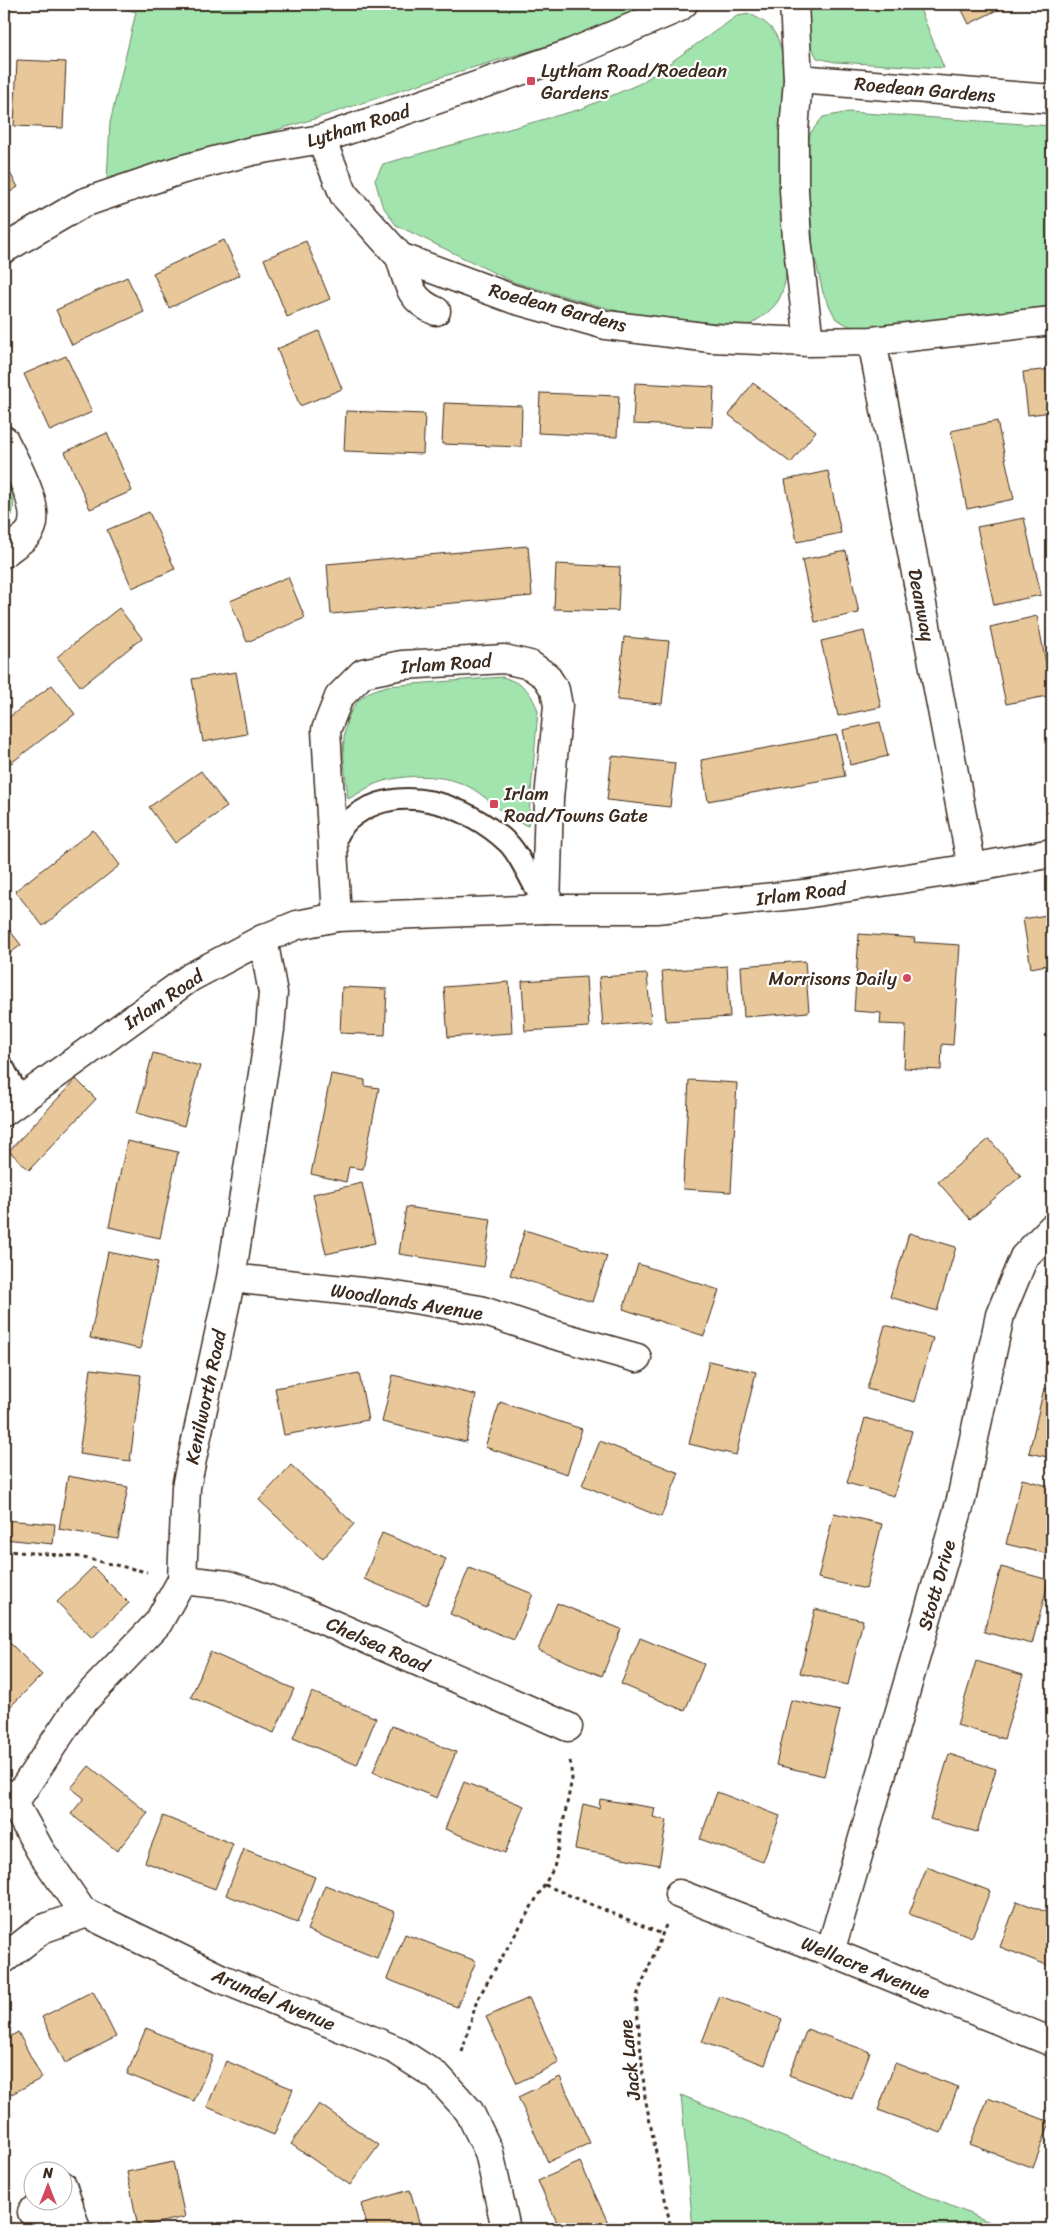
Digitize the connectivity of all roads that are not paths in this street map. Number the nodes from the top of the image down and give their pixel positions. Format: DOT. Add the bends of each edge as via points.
graph roads {
  1 [pos="683,4"];
  2 [pos="794,4"];
  3 [pos="798,79"];
  4 [pos="1052,99"];
  5 [pos="321,139"];
  6 [pos="4,249"];
  7 [pos="400,257"];
  8 [pos="436,311"];
  9 [pos="1052,321"];
  10 [pos="872,341"];
  11 [pos="809,342"];
  12 [pos="4,440"];
  13 [pos="4,553"];
  14 [pos="334,842"];
  15 [pos="1052,853"];
  16 [pos="972,868"];
  17 [pos="546,909"];
  18 [pos="337,917"];
  19 [pos="263,939"];
  20 [pos="4,1068"];
  21 [pos="12,1106"];
  22 [pos="1052,1228"];
  23 [pos="230,1278"];
  24 [pos="636,1358"];
  25 [pos="182,1580"];
  26 [pos="568,1727"];
  27 [pos="9,1798"];
  28 [pos="679,1894"];
  29 [pos="87,1913"];
  30 [pos="830,1952"];
  31 [pos="4,1959"];
  32 [pos="1052,2042"];
  33 [pos="47,2210"];
  34 [pos="32,2212"];
  35 [pos="506,2229"];
  1 -- 5 [label="street, Lytham Road" via="567,55"];
  2 -- 3 [label="street"];
  3 -- 4 [label="street, Roedean Gardens"];
  3 -- 11 [label="street" via="794,190"];
  5 -- 6 [label="street, Lytham Road" via="252,151 198,165 82,203"];
  5 -- 7 [label="street, Roedean Gardens" via="344,195"];
  7 -- 8 [label="street, Roedean Gardens" via="416,298"];
  7 -- 11 [label="street, Roedean Gardens" via="513,298 606,325 711,338"];
  9 -- 10 [label="street, Roedean Gardens"];
  10 -- 11 [label="street, Roedean Gardens"];
  10 -- 16 [label="street, Deanway"];
  12 -- 13 [label="street" via="29,492 33,523 29,533"];
  14 -- 17 [label="lane" via="348,821 372,806 398,798 423,799 449,806 476,819 509,844"];
  14 -- 17 [label="street, Irlam Road" via="326,730 339,697 363,673 402,665 504,659 530,665 546,676 555,690 558,706 549,798"];
  14 -- 18 [label="street, Irlam Road"];
  15 -- 16 [label="street, Irlam Road"];
  16 -- 17 [label="street, Irlam Road" via="804,894 656,909"];
  17 -- 18 [label="street, Irlam Road"];
  18 -- 19 [label="street, Irlam Road" via="297,925"];
  19 -- 21 [label="street, Irlam Road" via="191,977"];
  19 -- 23 [label="street, Kenilworth Road" via="273,993 270,1029"];
  20 -- 21 [label="lane"];
  22 -- 30 [label="street, Stott Drive" via="1024,1257 1000,1315 961,1500"];
  23 -- 24 [label="street, Woodlands Avenue" via="390,1295 480,1310"];
  23 -- 25 [label="street, Kenilworth Road" via="186,1487"];
  25 -- 26 [label="street, Chelsea Road" via="228,1585 302,1611"];
  25 -- 27 [label="street, Kenilworth Road" via="158,1623 78,1707"];
  27 -- 29 [label="street, Arundel Avenue" via="63,1885"];
  28 -- 30 [label="street, Wellacre Avenue"];
  29 -- 31 [label="street" via="42,1929"];
  29 -- 35 [label="street, Arundel Avenue" via="220,1978 396,2050 438,2077 469,2111 488,2152"];
  30 -- 32 [label="street, Wellacre Avenue"];
  33 -- 34 [label="street"];
}
